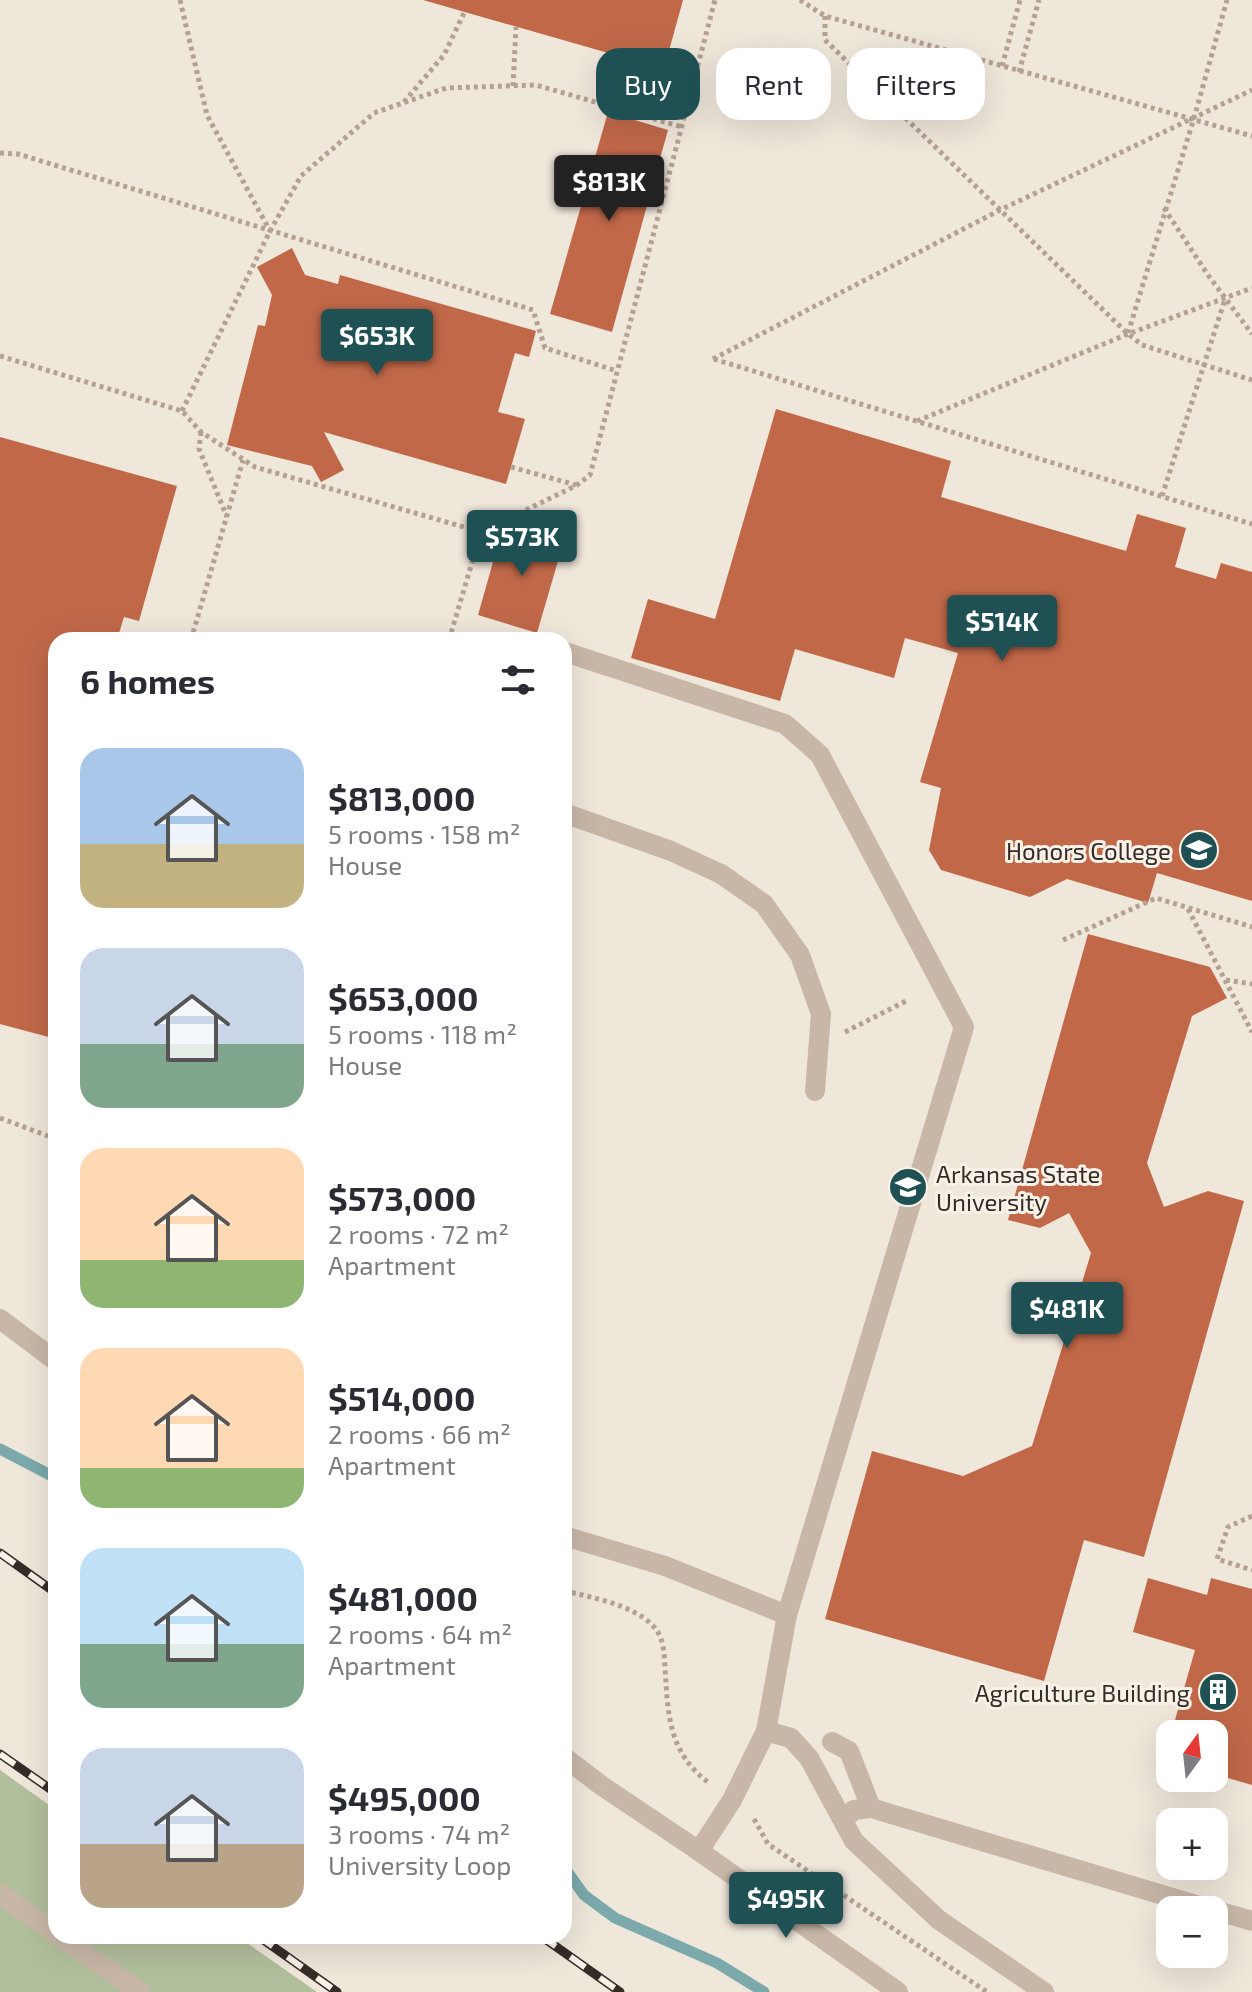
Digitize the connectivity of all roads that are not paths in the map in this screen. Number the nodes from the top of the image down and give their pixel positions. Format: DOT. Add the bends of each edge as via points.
graph roads {
  1 [pos="572,654"];
  2 [pos="572,816"];
  3 [pos="815,1091"];
  4 [pos="0,1319"];
  5 [pos="48,1355"];
  6 [pos="572,1538"];
  7 [pos="787,1615"];
  8 [pos="766,1731"];
  9 [pos="832,1742"];
  10 [pos="572,1763"];
  11 [pos="871,1808"];
  12 [pos="844,1819"];
  13 [pos="699,1851"];
  14 [pos="0,1894"];
  15 [pos="1167,1896"];
  16 [pos="1228,1914"];
  17 [pos="1252,1921"];
  18 [pos="48,1928"];
  19 [pos="71,1944"];
  20 [pos="140,1992"];
  21 [pos="898,1992"];
  22 [pos="1044,1992"];
  1 -- 7 [label="street" via="785,724 820,755 964,1027"];
  2 -- 3 [label="street" via="671,851 721,874 764,904 800,955 821,1014"];
  4 -- 5 [label="street"];
  6 -- 7 [label="street" via="665,1566"];
  7 -- 8 [label="street"];
  8 -- 12 [label="street" via="791,1738 809,1758"];
  8 -- 13 [label="street"];
  9 -- 11 [label="street" via="849,1751"];
  10 -- 13 [label="street"];
  11 -- 12 [label="street" via="854,1810"];
  11 -- 15 [label="street"];
  12 -- 22 [label="street" via="854,1841 939,1920"];
  13 -- 21 [label="street"];
  14 -- 18 [label="street"];
  16 -- 17 [label="street"];
  19 -- 20 [label="street"];
}
